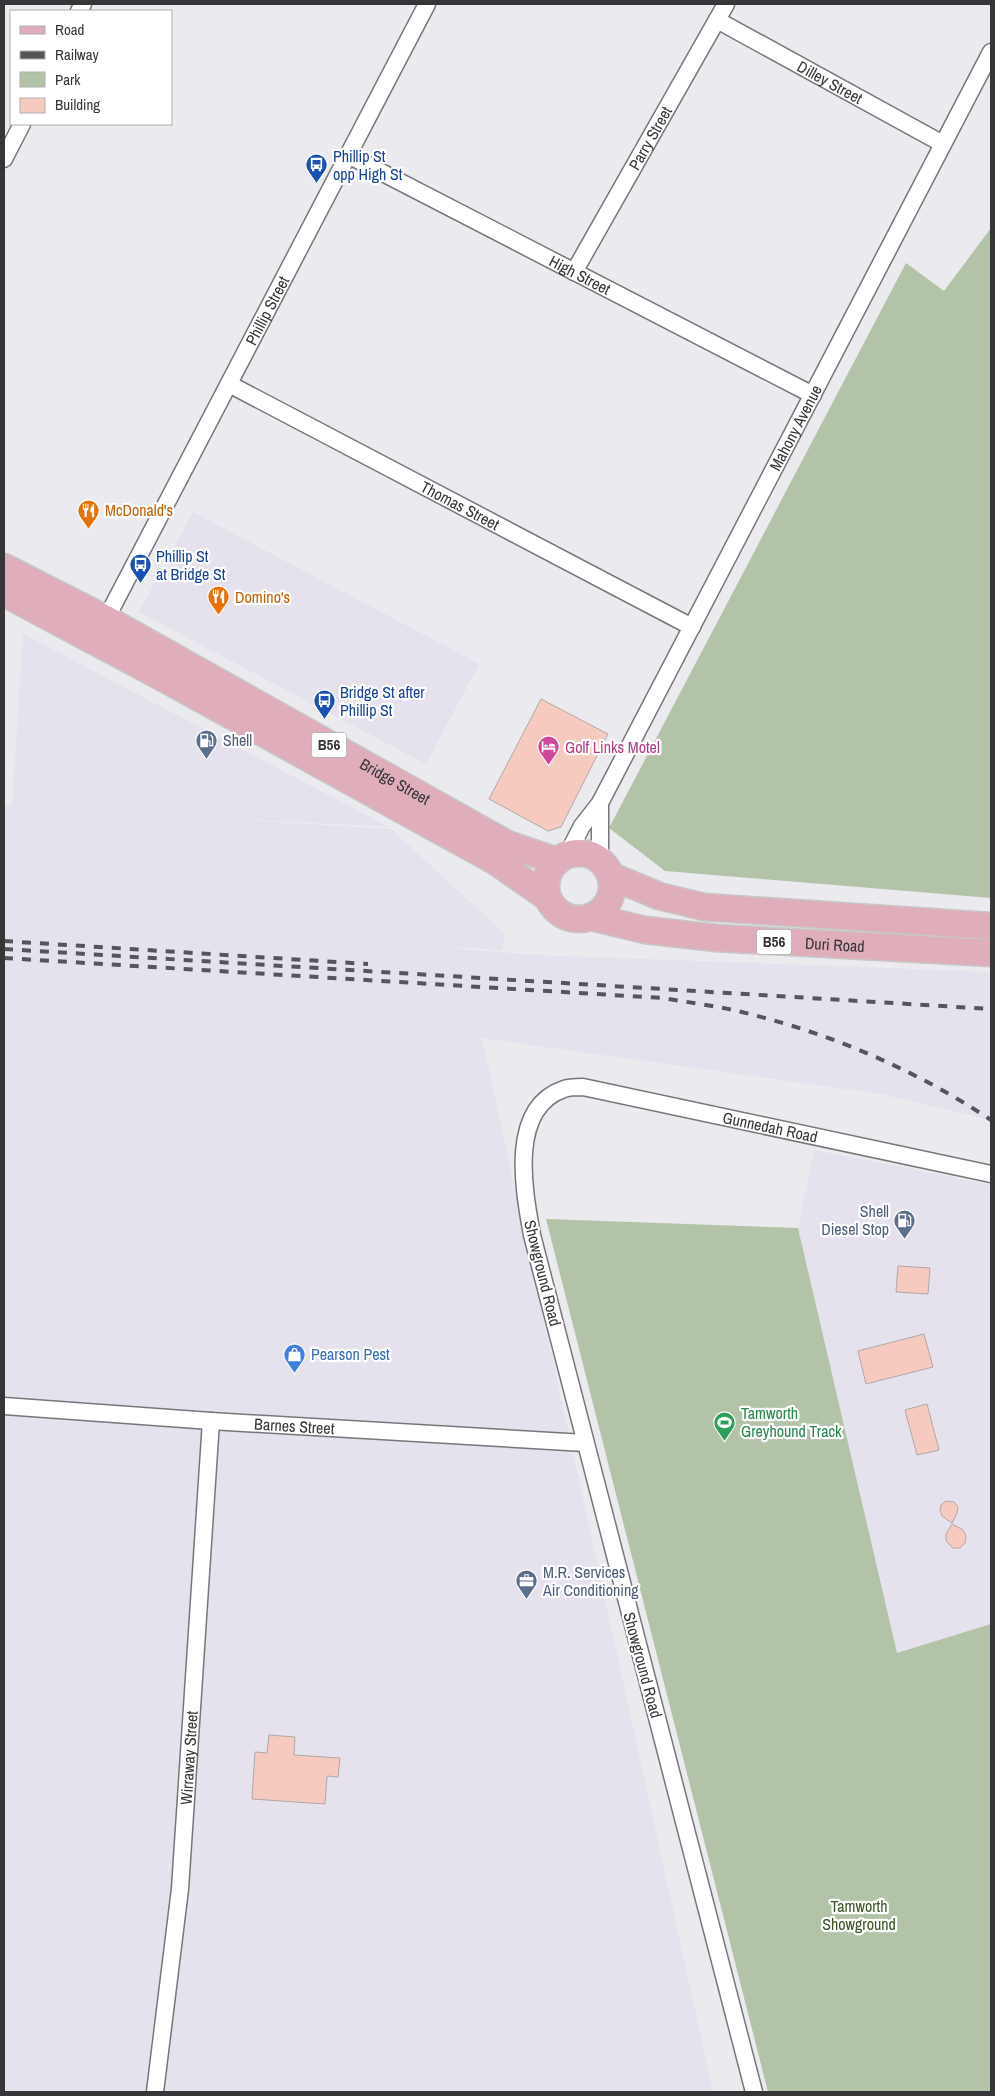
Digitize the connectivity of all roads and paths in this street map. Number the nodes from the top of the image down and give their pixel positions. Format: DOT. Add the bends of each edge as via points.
graph roads {
  1 [pos="427,4"];
  2 [pos="726,4"];
  3 [pos="717,20"];
  4 [pos="991,52"];
  5 [pos="21,125"];
  6 [pos="943,144"];
  7 [pos="348,155"];
  8 [pos="4,159"];
  9 [pos="574,272"];
  10 [pos="229,384"];
  11 [pos="813,395"];
  12 [pos="4,567"];
  13 [pos="4,593"];
  14 [pos="106,619"];
  15 [pos="692,627"];
  16 [pos="167,680"];
  17 [pos="600,803"];
  18 [pos="562,858"];
  19 [pos="605,868"];
  20 [pos="547,896"];
  21 [pos="591,917"];
  22 [pos="991,926"];
  23 [pos="991,952"];
  24 [pos="550,1096"];
  25 [pos="991,1174"];
  26 [pos="4,1406"];
  27 [pos="211,1421"];
  28 [pos="585,1443"];
  29 [pos="155,2092"];
  30 [pos="754,2092"];
  1 -- 7 [label="street, Phillip Street"];
  2 -- 3 [label="street, Parry Street"];
  3 -- 6 [label="street, Dilley Street"];
  3 -- 9 [label="street, Parry Street"];
  4 -- 6 [label="street, Mahony Avenue"];
  5 -- 8 [label="street"];
  6 -- 11 [label="street, Mahony Avenue"];
  7 -- 9 [label="street, High Street"];
  7 -- 10 [label="street, Phillip Street"];
  9 -- 11 [label="street, High Street"];
  10 -- 14 [label="street, Phillip Street"];
  10 -- 15 [label="street, Thomas Street"];
  11 -- 15 [label="street, Mahony Avenue"];
  12 -- 14 [label="main road, Bridge Street / B56"];
  13 -- 16 [label="main road, Bridge Street / B56"];
  14 -- 16 [label="main road, Bridge Street" via="107,629 122,647"];
  14 -- 18 [label="main road, Bridge Street / B56" via="507,844"];
  15 -- 17 [label="street, Mahony Avenue"];
  16 -- 20 [label="main road, Bridge Street / B56" via="495,861"];
  17 -- 18 [label="street, Mahony Avenue"];
  17 -- 19 [label="street, Mahony Avenue"];
  18 -- 19 [label="main road, B56" via="584,853"];
  18 -- 20 [label="main road" via="546,877"];
  19 -- 21 [label="main road" via="612,886 611,896 600,912"];
  19 -- 22 [label="main road, Duri Road / B56" via="659,896 704,907"];
  20 -- 21 [label="main road, B56" via="560,914 580,919"];
  21 -- 23 [label="main road, Duri Road / B56" via="645,930 716,938"];
  24 -- 25 [label="street, Gunnedah Road" via="565,1088 600,1089"];
  24 -- 28 [label="street, Showground Road" via="539,1107 526,1137 523,1178 532,1235"];
  26 -- 27 [label="street, Barnes Street"];
  27 -- 28 [label="street, Barnes Street"];
  27 -- 29 [label="street, Wirraway Street" via="180,1889"];
  28 -- 30 [label="street, Showground Road"];
}
